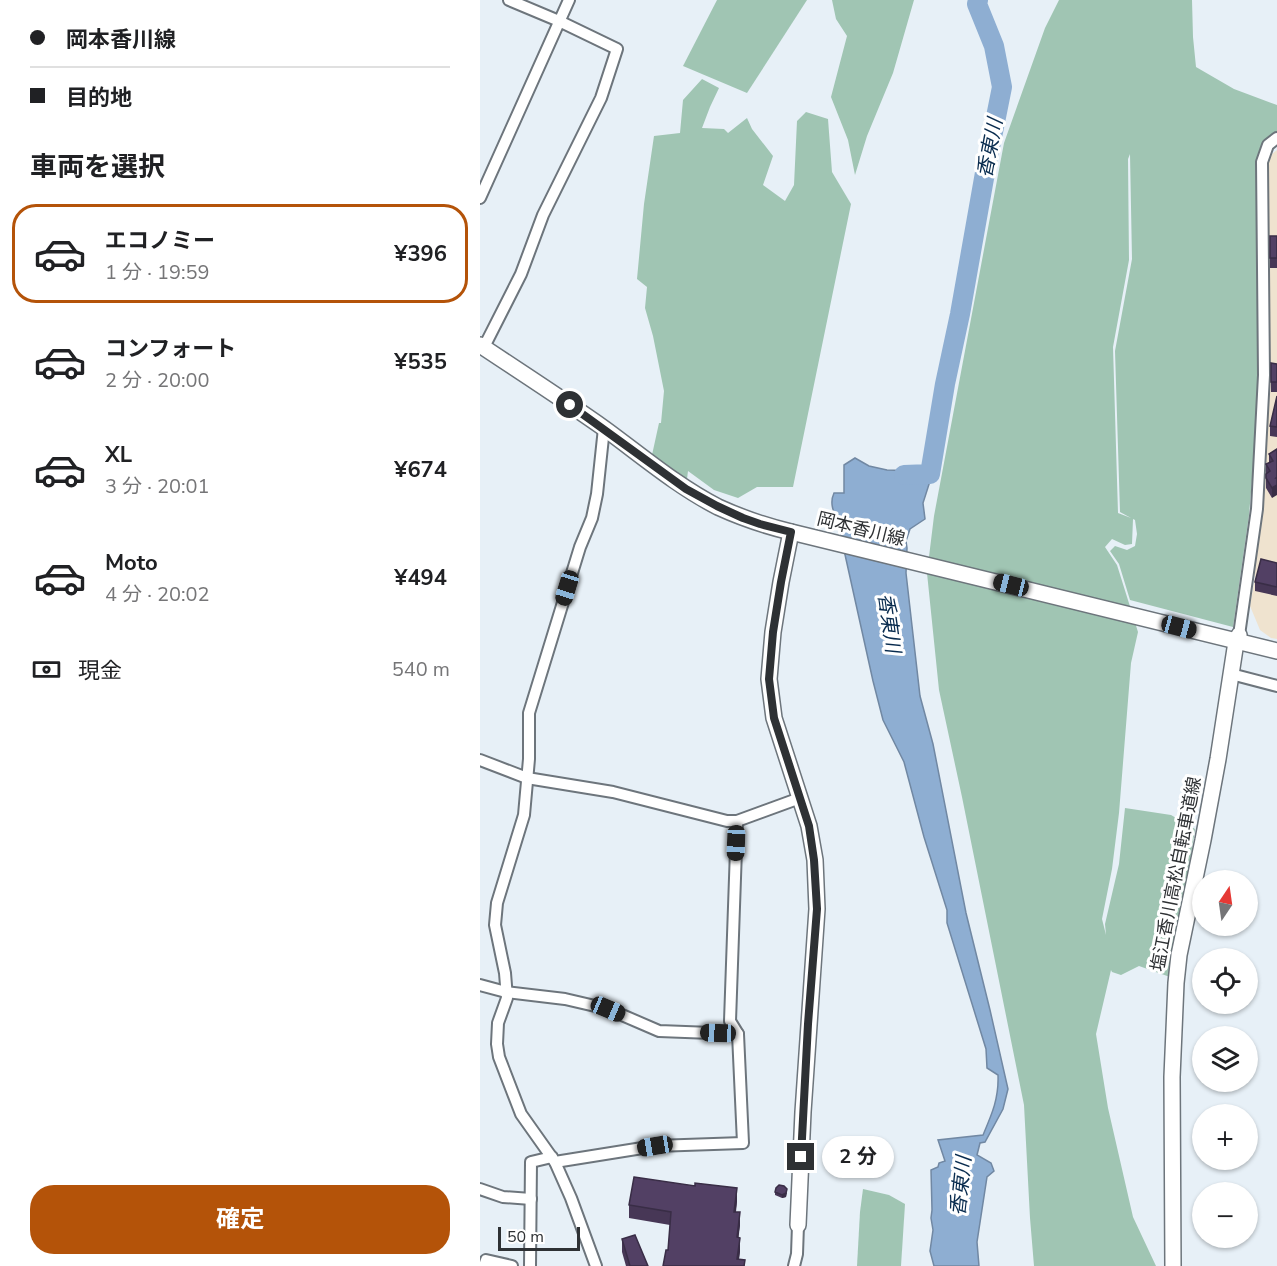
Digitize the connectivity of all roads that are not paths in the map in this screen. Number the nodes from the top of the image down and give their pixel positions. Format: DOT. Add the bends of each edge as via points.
graph roads {
  1 [pos="509,0"];
  2 [pos="568,0"];
  3 [pos="559,21"];
  4 [pos="1277,138"];
  5 [pos="481,192"];
  6 [pos="482,346"];
  7 [pos="604,429"];
  8 [pos="791,532"];
  9 [pos="1238,639"];
  10 [pos="1277,651"];
  11 [pos="1231,674"];
  12 [pos="1277,686"];
  13 [pos="480,760"];
  14 [pos="527,778"];
  15 [pos="800,798"];
  16 [pos="737,821"];
  17 [pos="480,985"];
  18 [pos="506,992"];
  19 [pos="738,1034"];
  20 [pos="553,1159"];
  21 [pos="480,1189"];
  22 [pos="531,1199"];
  23 [pos="798,1225"];
  24 [pos="484,1266"];
  25 [pos="512,1266"];
  26 [pos="530,1266"];
  27 [pos="596,1266"];
  28 [pos="794,1266"];
  29 [pos="1173,1266"];
  1 -- 3 [label="street"];
  2 -- 3 [label="street"];
  3 -- 5 [label="street"];
  3 -- 6 [label="street" via="617,49 601,98 543,215 521,274"];
  4 -- 9 [label="street" via="1268,145 1262,162 1264,375 1257,509"];
  6 -- 7 [label="main road, 岡本香川線"];
  7 -- 8 [label="main road, 岡本香川線" via="686,489 760,524"];
  7 -- 14 [label="street" via="592,518 529,713"];
  8 -- 9 [label="main road, 岡本香川線"];
  8 -- 15 [label="main road" via="773,632 769,679 774,718"];
  9 -- 10 [label="main road, 岡本香川線"];
  9 -- 11 [label="main road, 塩江香川高松自転車道線"];
  11 -- 12 [label="street"];
  11 -- 29 [label="main road, 塩江香川高松自転車道線" via="1176,983 1172,1077"];
  13 -- 14 [label="street"];
  14 -- 16 [label="street" via="613,792"];
  14 -- 18 [label="street" via="524,815 497,903 495,925 506,973"];
  15 -- 16 [label="street"];
  15 -- 23 [label="main road" via="813,849 817,909"];
  16 -- 19 [label="street" via="730,1021"];
  17 -- 18 [label="street"];
  18 -- 19 [label="street" via="597,1006 659,1031"];
  18 -- 20 [label="street" via="498,1023 499,1058 521,1114"];
  19 -- 20 [label="street" via="743,1143 655,1146"];
  20 -- 22 [label="street" via="531,1162"];
  20 -- 27 [label="street"];
  21 -- 22 [label="street" via="503,1197"];
  22 -- 26 [label="street"];
  23 -- 28 [label="street"];
  24 -- 25 [label="street" via="486,1260"];
}
